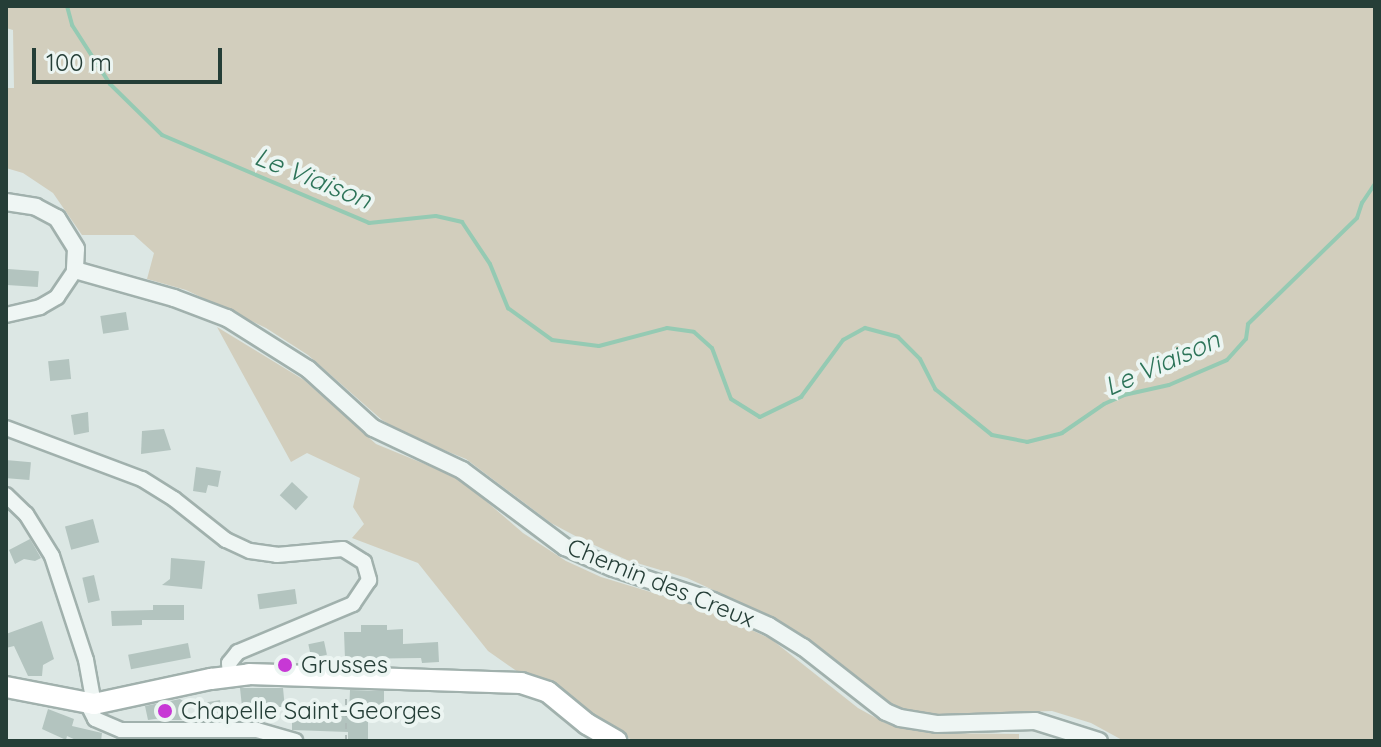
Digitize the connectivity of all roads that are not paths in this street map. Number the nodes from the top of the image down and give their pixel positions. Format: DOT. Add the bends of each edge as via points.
graph roads {
  1 [pos="6,202"];
  2 [pos="75,270"];
  3 [pos="6,315"];
  4 [pos="6,428"];
  5 [pos="6,495"];
  6 [pos="230,676"];
  7 [pos="6,687"];
  8 [pos="90,704"];
  9 [pos="295,741"];
  10 [pos="616,741"];
  11 [pos="1099,741"];
  1 -- 2 [label="street" via="36,207 57,218 76,249"];
  2 -- 3 [label="street" via="63,292 49,303"];
  2 -- 11 [label="street, Chemin des Creux" via="227,318 308,369 373,428 462,470 565,547 769,626 886,712 937,724 1035,721"];
  4 -- 6 [label="street" via="142,479 226,540 250,551 277,555 343,549 364,562 369,580 353,604 238,652 229,663"];
  5 -- 8 [label="street" via="26,514 52,556 86,660"];
  6 -- 8 [label="main road"];
  6 -- 10 [label="main road" via="531,684"];
  7 -- 8 [label="main road"];
  8 -- 9 [label="street" via="95,719 121,730 257,730"];
}
